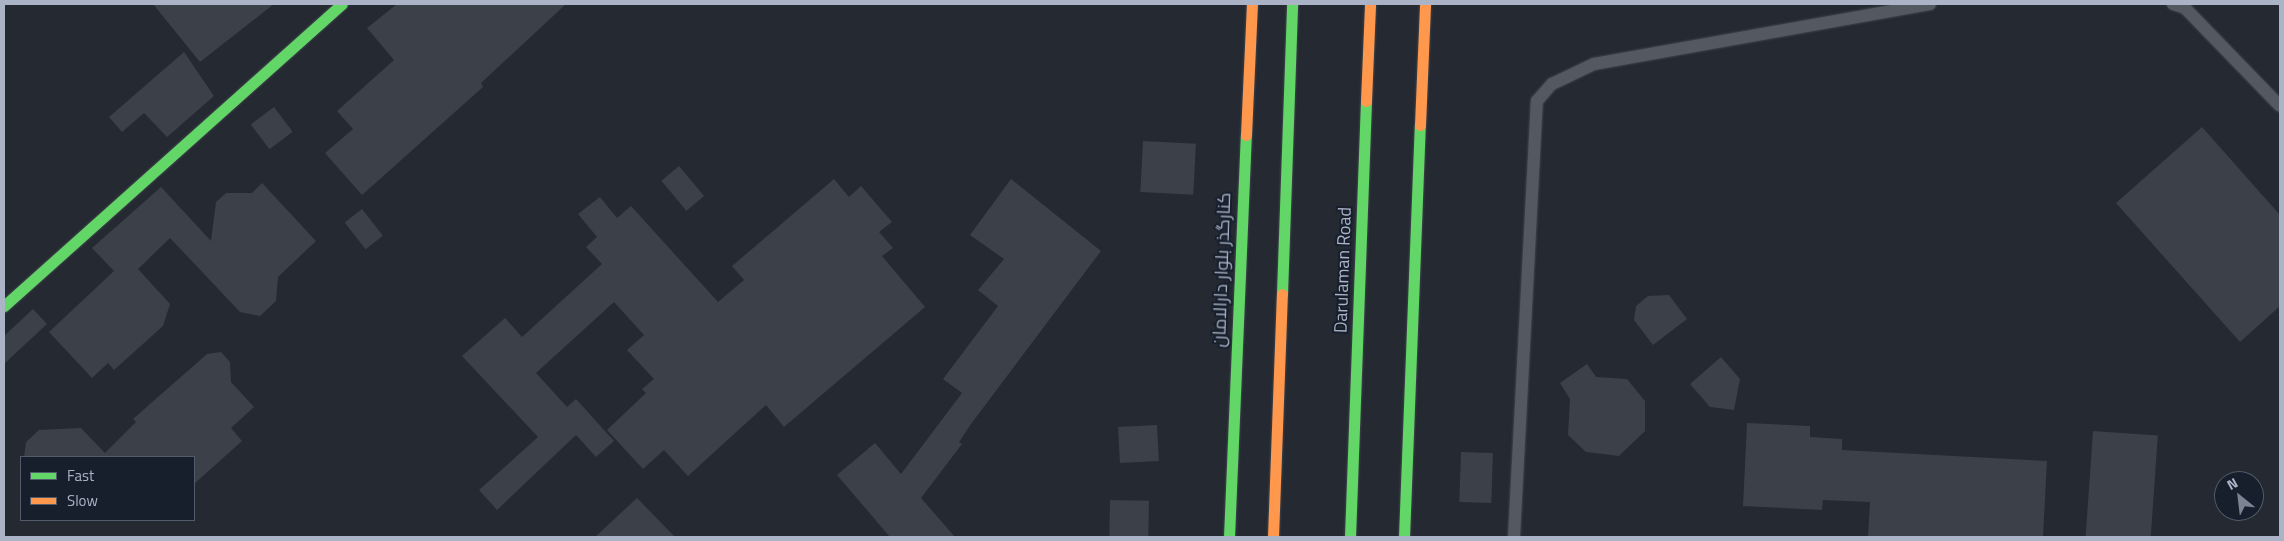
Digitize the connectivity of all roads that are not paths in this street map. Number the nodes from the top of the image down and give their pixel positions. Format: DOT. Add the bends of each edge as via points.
graph roads {
  1 [pos="342,4"];
  2 [pos="1252,4"];
  3 [pos="1292,4"];
  4 [pos="1370,4"];
  5 [pos="1426,4"];
  6 [pos="1930,4"];
  7 [pos="2173,4"];
  8 [pos="2280,106"];
  9 [pos="4,306"];
  10 [pos="1228,537"];
  11 [pos="1273,537"];
  12 [pos="1350,537"];
  13 [pos="1404,537"];
  14 [pos="1514,537"];
  1 -- 9 [label="street"];
  2 -- 10 [label="street, کنارگذر بلوار دارالامان"];
  3 -- 11 [label="street"];
  4 -- 12 [label="street, Darulaman Road"];
  5 -- 13 [label="street"];
  6 -- 14 [label="lane" via="1594,64 1552,84 1537,101"];
  7 -- 8 [label="lane" via="2185,8"];
}
